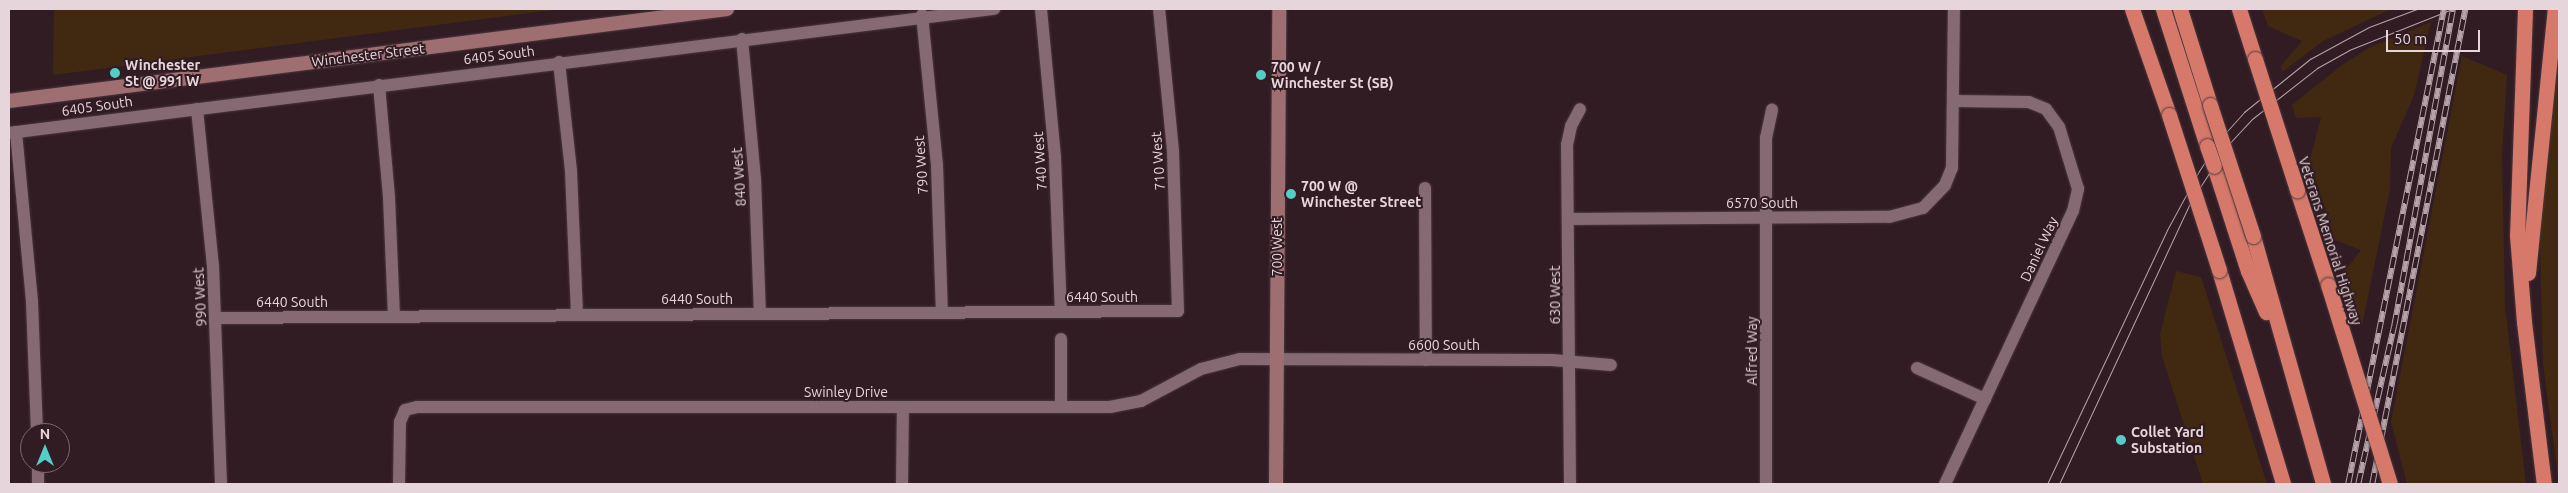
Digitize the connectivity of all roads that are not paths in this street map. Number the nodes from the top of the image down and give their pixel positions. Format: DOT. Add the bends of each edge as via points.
graph roads {
  1 [pos="726,9"];
  2 [pos="994,9"];
  3 [pos="1041,9"];
  4 [pos="1159,9"];
  5 [pos="1279,9"];
  6 [pos="1954,9"];
  7 [pos="2132,9"];
  8 [pos="2163,9"];
  9 [pos="2180,9"];
  10 [pos="2238,9"];
  11 [pos="2525,9"];
  12 [pos="2555,9"];
  13 [pos="922,15"];
  14 [pos="742,39"];
  15 [pos="559,62"];
  16 [pos="379,85"];
  17 [pos="9,100"];
  18 [pos="1954,101"];
  19 [pos="197,109"];
  20 [pos="1580,109"];
  21 [pos="1772,110"];
  22 [pos="13,133"];
  23 [pos="1425,188"];
  24 [pos="1568,218"];
  25 [pos="1767,218"];
  26 [pos="1178,311"];
  27 [pos="942,312"];
  28 [pos="1061,312"];
  29 [pos="760,314"];
  30 [pos="577,315"];
  31 [pos="394,317"];
  32 [pos="216,318"];
  33 [pos="2524,322"];
  34 [pos="1061,339"];
  35 [pos="1276,359"];
  36 [pos="1426,360"];
  37 [pos="1570,363"];
  38 [pos="1611,365"];
  39 [pos="1917,368"];
  40 [pos="2290,369"];
  41 [pos="1985,399"];
  42 [pos="903,407"];
  43 [pos="1061,407"];
  44 [pos="37,423"];
  45 [pos="221,484"];
  46 [pos="399,484"];
  47 [pos="902,484"];
  48 [pos="1276,484"];
  49 [pos="1570,484"];
  50 [pos="1766,484"];
  51 [pos="1946,484"];
  52 [pos="2283,484"];
  53 [pos="2322,484"];
  54 [pos="2390,484"];
  55 [pos="2544,484"];
  1 -- 17 [label="main road, Winchester Street"];
  2 -- 13 [label="street, 6405 South"];
  3 -- 28 [label="street, 740 West" via="1055,158"];
  4 -- 26 [label="street, 710 West" via="1173,151"];
  5 -- 35 [label="main road, 700 West"];
  6 -- 18 [label="street"];
  7 -- 52 [label="highway, bridge" via="2219,270"];
  8 -- 40 [label="highway, bridge" via="2248,271"];
  9 -- 40 [label="highway, bridge" via="2253,236"];
  10 -- 54 [label="highway, Veterans Memorial Highway, bridge"];
  11 -- 33 [label="highway" via="2517,235"];
  12 -- 33 [label="highway" via="2548,53"];
  13 -- 14 [label="street, 6405 South"];
  13 -- 27 [label="street, 790 West" via="937,165"];
  14 -- 15 [label="street, 6405 South"];
  14 -- 29 [label="street, 840 West" via="755,179"];
  15 -- 16 [label="street, 6405 South"];
  15 -- 30 [label="street" via="570,171"];
  16 -- 19 [label="street, 6405 South"];
  16 -- 31 [label="street" via="389,196"];
  18 -- 25 [label="street, 6570 South" via="1952,168 1934,201 1909,214"];
  18 -- 41 [label="street, Daniel Way" via="2040,105 2056,122 2077,182 2072,211"];
  19 -- 22 [label="street, 6405 South"];
  19 -- 32 [label="street, 990 West"];
  20 -- 24 [label="street, 630 West" via="1571,126 1567,145"];
  21 -- 25 [label="street, Alfred Way" via="1766,138"];
  22 -- 44 [label="street" via="32,302"];
  23 -- 36 [label="street"];
  24 -- 25 [label="street, 6570 South"];
  24 -- 37 [label="street, 630 West"];
  25 -- 50 [label="street, Alfred Way"];
  26 -- 28 [label="street, 6440 South"];
  27 -- 28 [label="street, 6440 South"];
  27 -- 29 [label="street, 6440 South"];
  29 -- 30 [label="street, 6440 South"];
  30 -- 31 [label="street, 6440 South"];
  31 -- 32 [label="street, 6440 South"];
  32 -- 45 [label="street, 990 West"];
  33 -- 55 [label="highway"];
  34 -- 43 [label="street"];
  35 -- 36 [label="street, 6600 South"];
  35 -- 43 [label="street, Swinley Drive" via="1240,359 1212,364 1153,397 1130,404"];
  35 -- 48 [label="main road, 700 West"];
  36 -- 37 [label="street, 6600 South"];
  37 -- 38 [label="street, 6600 South"];
  37 -- 49 [label="street, 630 West"];
  39 -- 41 [label="street"];
  40 -- 53 [label="highway"];
  41 -- 51 [label="street, Daniel Way"];
  42 -- 43 [label="street, Swinley Drive"];
  42 -- 46 [label="street, Swinley Drive" via="423,406 405,410 399,429"];
  42 -- 47 [label="street"];
}
